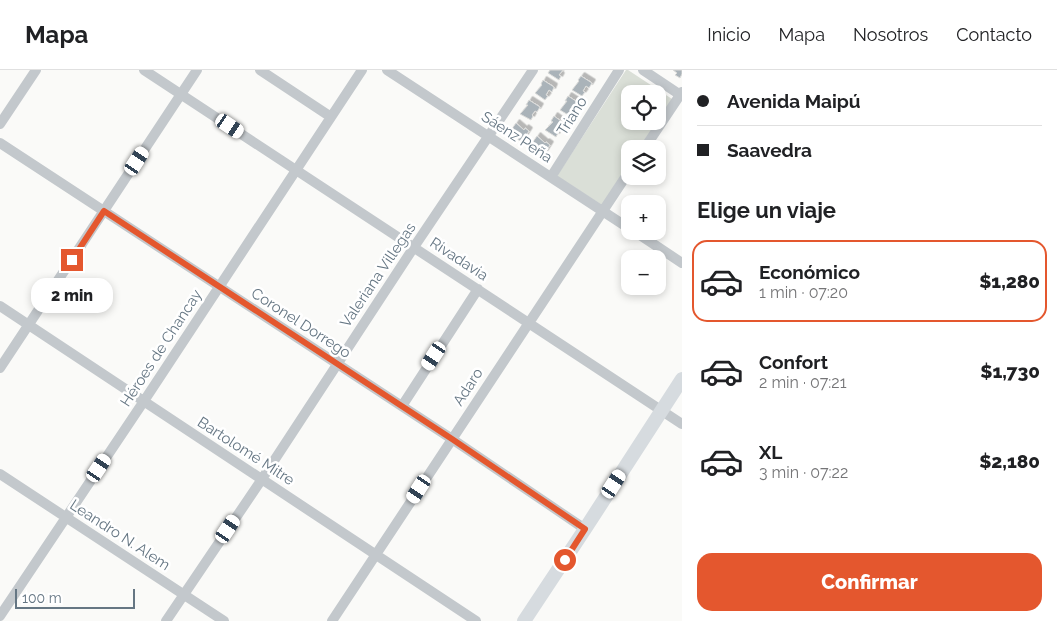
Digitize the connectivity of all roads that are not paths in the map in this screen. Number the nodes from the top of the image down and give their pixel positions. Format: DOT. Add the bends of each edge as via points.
graph roads {
  1 [pos="36,70"];
  2 [pos="144,70"];
  3 [pos="197,70"];
  4 [pos="260,70"];
  5 [pos="362,70"];
  6 [pos="387,70"];
  7 [pos="533,70"];
  8 [pos="619,70"];
  9 [pos="643,70"];
  10 [pos="181,94"];
  11 [pos="681,94"];
  12 [pos="331,117"];
  13 [pos="0,124"];
  14 [pos="488,136"];
  15 [pos="650,140"];
  16 [pos="0,143"];
  17 [pos="296,170"];
  18 [pos="551,177"];
  19 [pos="621,184"];
  20 [pos="104,211"];
  21 [pos="603,211"];
  22 [pos="621,223"];
  23 [pos="648,240"];
  24 [pos="414,247"];
  25 [pos="682,263"];
  26 [pos="219,286"];
  27 [pos="478,289"];
  28 [pos="0,306"];
  29 [pos="529,323"];
  30 [pos="29,326"];
  31 [pos="337,364"];
  32 [pos="0,368"];
  33 [pos="682,379"];
  34 [pos="144,402"];
  35 [pos="402,406"];
  36 [pos="662,410"];
  37 [pos="682,424"];
  38 [pos="452,439"];
  39 [pos="0,474"];
  40 [pos="262,480"];
  41 [pos="66,517"];
  42 [pos="585,529"];
  43 [pos="376,555"];
  44 [pos="184,595"];
  45 [pos="0,616"];
  46 [pos="166,621"];
  47 [pos="224,621"];
  48 [pos="332,621"];
  49 [pos="476,621"];
  50 [pos="524,621"];
  1 -- 13 [label="street"];
  2 -- 10 [label="street, Rivadavia"];
  3 -- 10 [label="street"];
  4 -- 12 [label="street"];
  5 -- 12 [label="street, Héroes de Chancay"];
  6 -- 14 [label="street, Sáenz Peña"];
  7 -- 14 [label="street, Valeriana Villegas"];
  8 -- 18 [label="street, Triano"];
  9 -- 11 [label="street"];
  10 -- 17 [label="street, Rivadavia"];
  10 -- 20 [label="street"];
  11 -- 15 [label="street"];
  12 -- 17 [label="street, Héroes de Chancay"];
  14 -- 18 [label="street, Sáenz Peña"];
  14 -- 24 [label="street, Valeriana Villegas"];
  16 -- 20 [label="street, Coronel Dorrego"];
  17 -- 24 [label="street, Rivadavia"];
  17 -- 26 [label="street, Héroes de Chancay"];
  18 -- 21 [label="street, Sáenz Peña"];
  19 -- 21 [label="street, Adaro"];
  20 -- 26 [label="street, Coronel Dorrego"];
  20 -- 30 [label="street"];
  21 -- 22 [label="street, Sáenz Peña"];
  21 -- 29 [label="street, Adaro"];
  23 -- 25 [label="street"];
  24 -- 27 [label="street, Rivadavia"];
  24 -- 31 [label="street, Valeriana Villegas"];
  26 -- 31 [label="street, Coronel Dorrego"];
  26 -- 34 [label="street, Héroes de Chancay"];
  27 -- 29 [label="street, Rivadavia"];
  27 -- 35 [label="street"];
  28 -- 30 [label="street, Bartolomé Mitre"];
  29 -- 36 [label="street, Rivadavia"];
  29 -- 38 [label="street, Adaro"];
  30 -- 32 [label="street"];
  30 -- 34 [label="street, Bartolomé Mitre"];
  31 -- 35 [label="street, Coronel Dorrego"];
  31 -- 40 [label="street, Valeriana Villegas"];
  33 -- 36 [label="main road"];
  34 -- 40 [label="street, Bartolomé Mitre"];
  34 -- 41 [label="street, Héroes de Chancay"];
  35 -- 38 [label="street, Coronel Dorrego"];
  36 -- 37 [label="street, Rivadavia"];
  36 -- 42 [label="main road"];
  38 -- 42 [label="street, Coronel Dorrego"];
  38 -- 43 [label="street, Adaro"];
  39 -- 41 [label="street, Leandro N. Alem"];
  40 -- 43 [label="street, Bartolomé Mitre"];
  40 -- 44 [label="street, Valeriana Villegas"];
  41 -- 44 [label="street, Leandro N. Alem"];
  41 -- 45 [label="street, Héroes de Chancay"];
  42 -- 50 [label="main road"];
  43 -- 48 [label="street, Adaro"];
  43 -- 49 [label="street, Bartolomé Mitre"];
  44 -- 46 [label="street, Valeriana Villegas"];
  44 -- 47 [label="street, Leandro N. Alem"];
}
